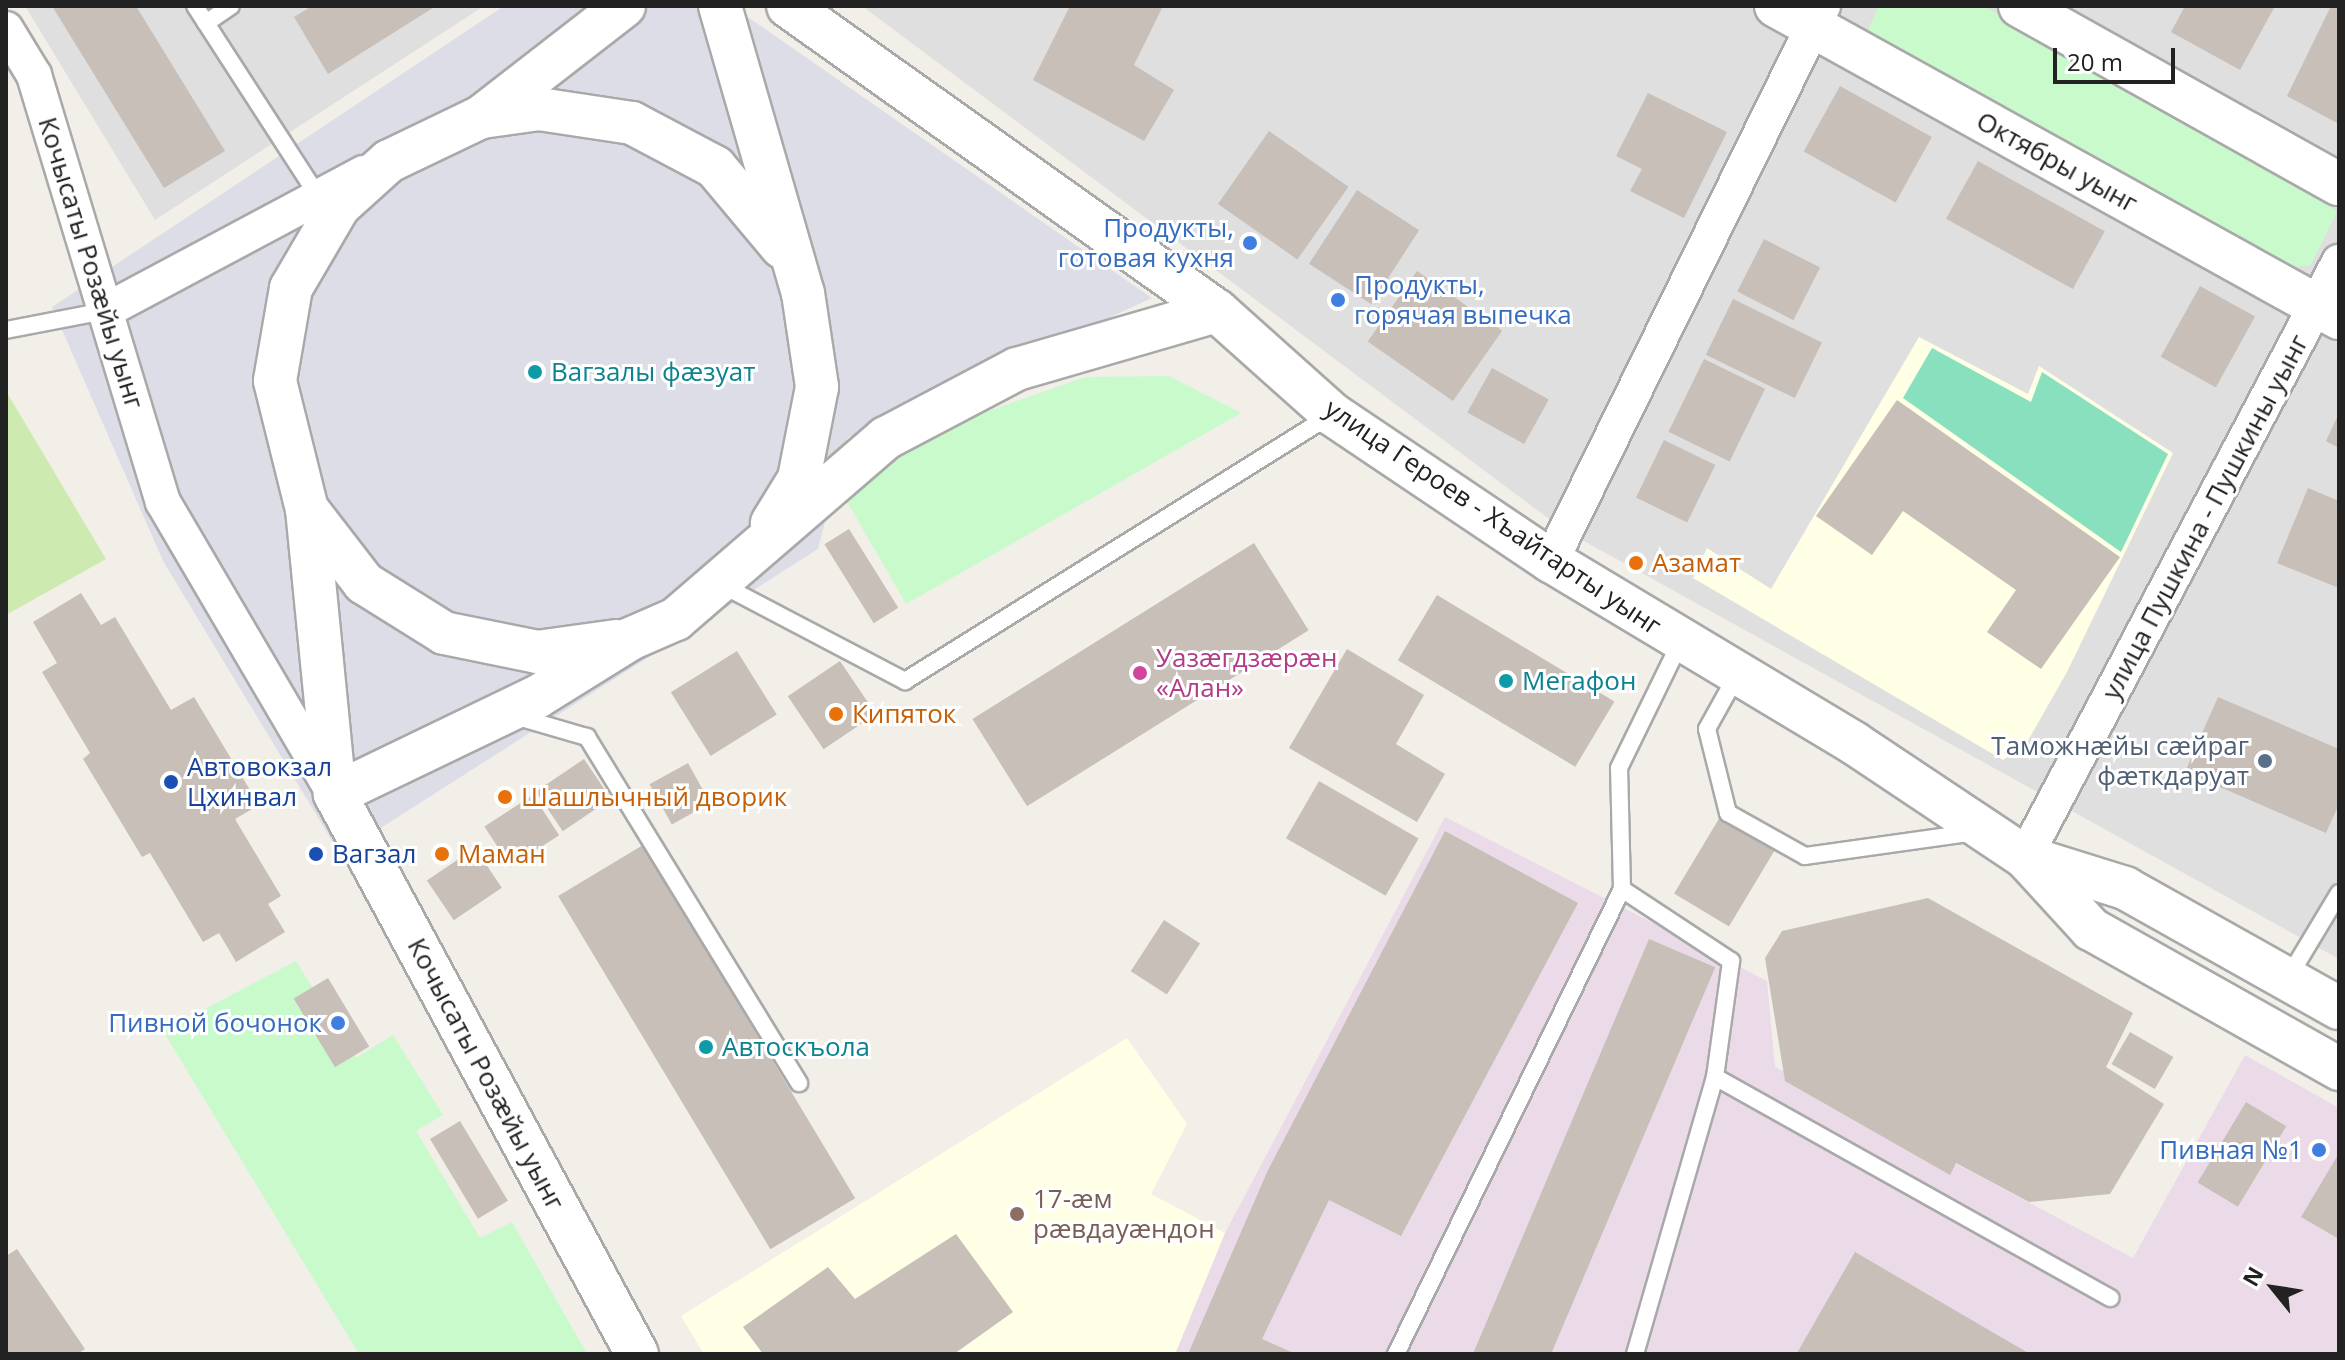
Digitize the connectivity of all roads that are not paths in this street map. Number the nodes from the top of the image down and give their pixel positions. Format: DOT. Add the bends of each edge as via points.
graph roads {
  1 [pos="195,6"];
  2 [pos="231,6"];
  3 [pos="624,6"];
  4 [pos="720,6"];
  5 [pos="788,6"];
  6 [pos="1776,6"];
  7 [pos="2020,6"];
  8 [pos="1818,16"];
  9 [pos="206,23"];
  10 [pos="6,29"];
  11 [pos="481,117"];
  12 [pos="389,161"];
  13 [pos="2339,184"];
  14 [pos="318,196"];
  15 [pos="2339,262"];
  16 [pos="803,293"];
  17 [pos="105,311"];
  18 [pos="1217,311"];
  19 [pos="2328,312"];
  20 [pos="6,330"];
  21 [pos="1332,414"];
  22 [pos="307,509"];
  23 [pos="1551,561"];
  24 [pos="735,572"];
  25 [pos="630,639"];
  26 [pos="1681,641"];
  27 [pos="1738,673"];
  28 [pos="503,714"];
  29 [pos="335,794"];
  30 [pos="1986,831"];
  31 [pos="2025,857"];
  32 [pos="1622,889"];
  33 [pos="2339,893"];
  34 [pos="2287,980"];
  35 [pos="2339,1008"];
  36 [pos="2339,1069"];
  37 [pos="1715,1077"];
  38 [pos="799,1083"];
  39 [pos="2110,1298"];
  40 [pos="637,1354"];
  41 [pos="1396,1354"];
  42 [pos="1635,1354"];
  1 -- 9 [label="lane"];
  2 -- 9 [label="lane"];
  3 -- 11 [label="street"];
  4 -- 16 [label="street"];
  5 -- 18 [label="street, улица Героев - Хъайтарты уынг"];
  6 -- 8 [label="street, Октябры уынг"];
  7 -- 13 [label="street"];
  8 -- 19 [label="street, Октябры уынг"];
  8 -- 23 [label="street"];
  9 -- 14 [label="lane"];
  10 -- 17 [label="street, Кочысаты Розæйы уынг" via="34,75"];
  11 -- 12 [label="street"];
  11 -- 16 [label="street" via="539,109 632,123 715,167 777,238"];
  12 -- 14 [label="street"];
  12 -- 22 [label="street" via="339,206 291,288 275,381"];
  14 -- 17 [label="street"];
  15 -- 19 [label="street, улица Пушкина - Пушкины уынг"];
  16 -- 24 [label="street" via="817,387 799,479"];
  17 -- 20 [label="lane"];
  17 -- 29 [label="street, Кочысаты Розæйы уынг" via="163,502"];
  18 -- 21 [label="street, улица Героев - Хъайтарты уынг"];
  18 -- 24 [label="street" via="1017,369 886,438"];
  19 -- 31 [label="street, улица Пушкина - Пушкины уынг"];
  21 -- 23 [label="street, улица Героев - Хъайтарты уынг"];
  21 -- 24 [label="lane" via="905,681"];
  22 -- 25 [label="street" via="364,583 444,633 537,652"];
  22 -- 29 [label="street"];
  23 -- 26 [label="street, улица Героев - Хъайтарты уынг"];
  24 -- 25 [label="street" via="676,619"];
  25 -- 28 [label="street"];
  26 -- 27 [label="street, улица Героев - Хъайтарты уынг"];
  26 -- 32 [label="lane" via="1619,768"];
  27 -- 30 [label="street, улица Героев - Хъайтарты уынг"];
  27 -- 30 [label="lane" via="1707,729 1728,813 1805,856"];
  28 -- 29 [label="street"];
  28 -- 38 [label="lane" via="587,737"];
  29 -- 40 [label="street, Кочысаты Розæйы уынг"];
  30 -- 31 [label="street, улица Героев - Хъайтарты уынг"];
  31 -- 34 [label="street, улица Героев - Хъайтарты уынг" via="2125,888"];
  31 -- 36 [label="street, улица Героев - Хъайтарты уынг" via="2091,929"];
  32 -- 37 [label="lane" via="1731,961"];
  32 -- 41 [label="lane"];
  33 -- 34 [label="lane"];
  34 -- 35 [label="street, улица Героев - Хъайтарты уынг"];
  37 -- 39 [label="lane"];
  37 -- 42 [label="lane"];
}
